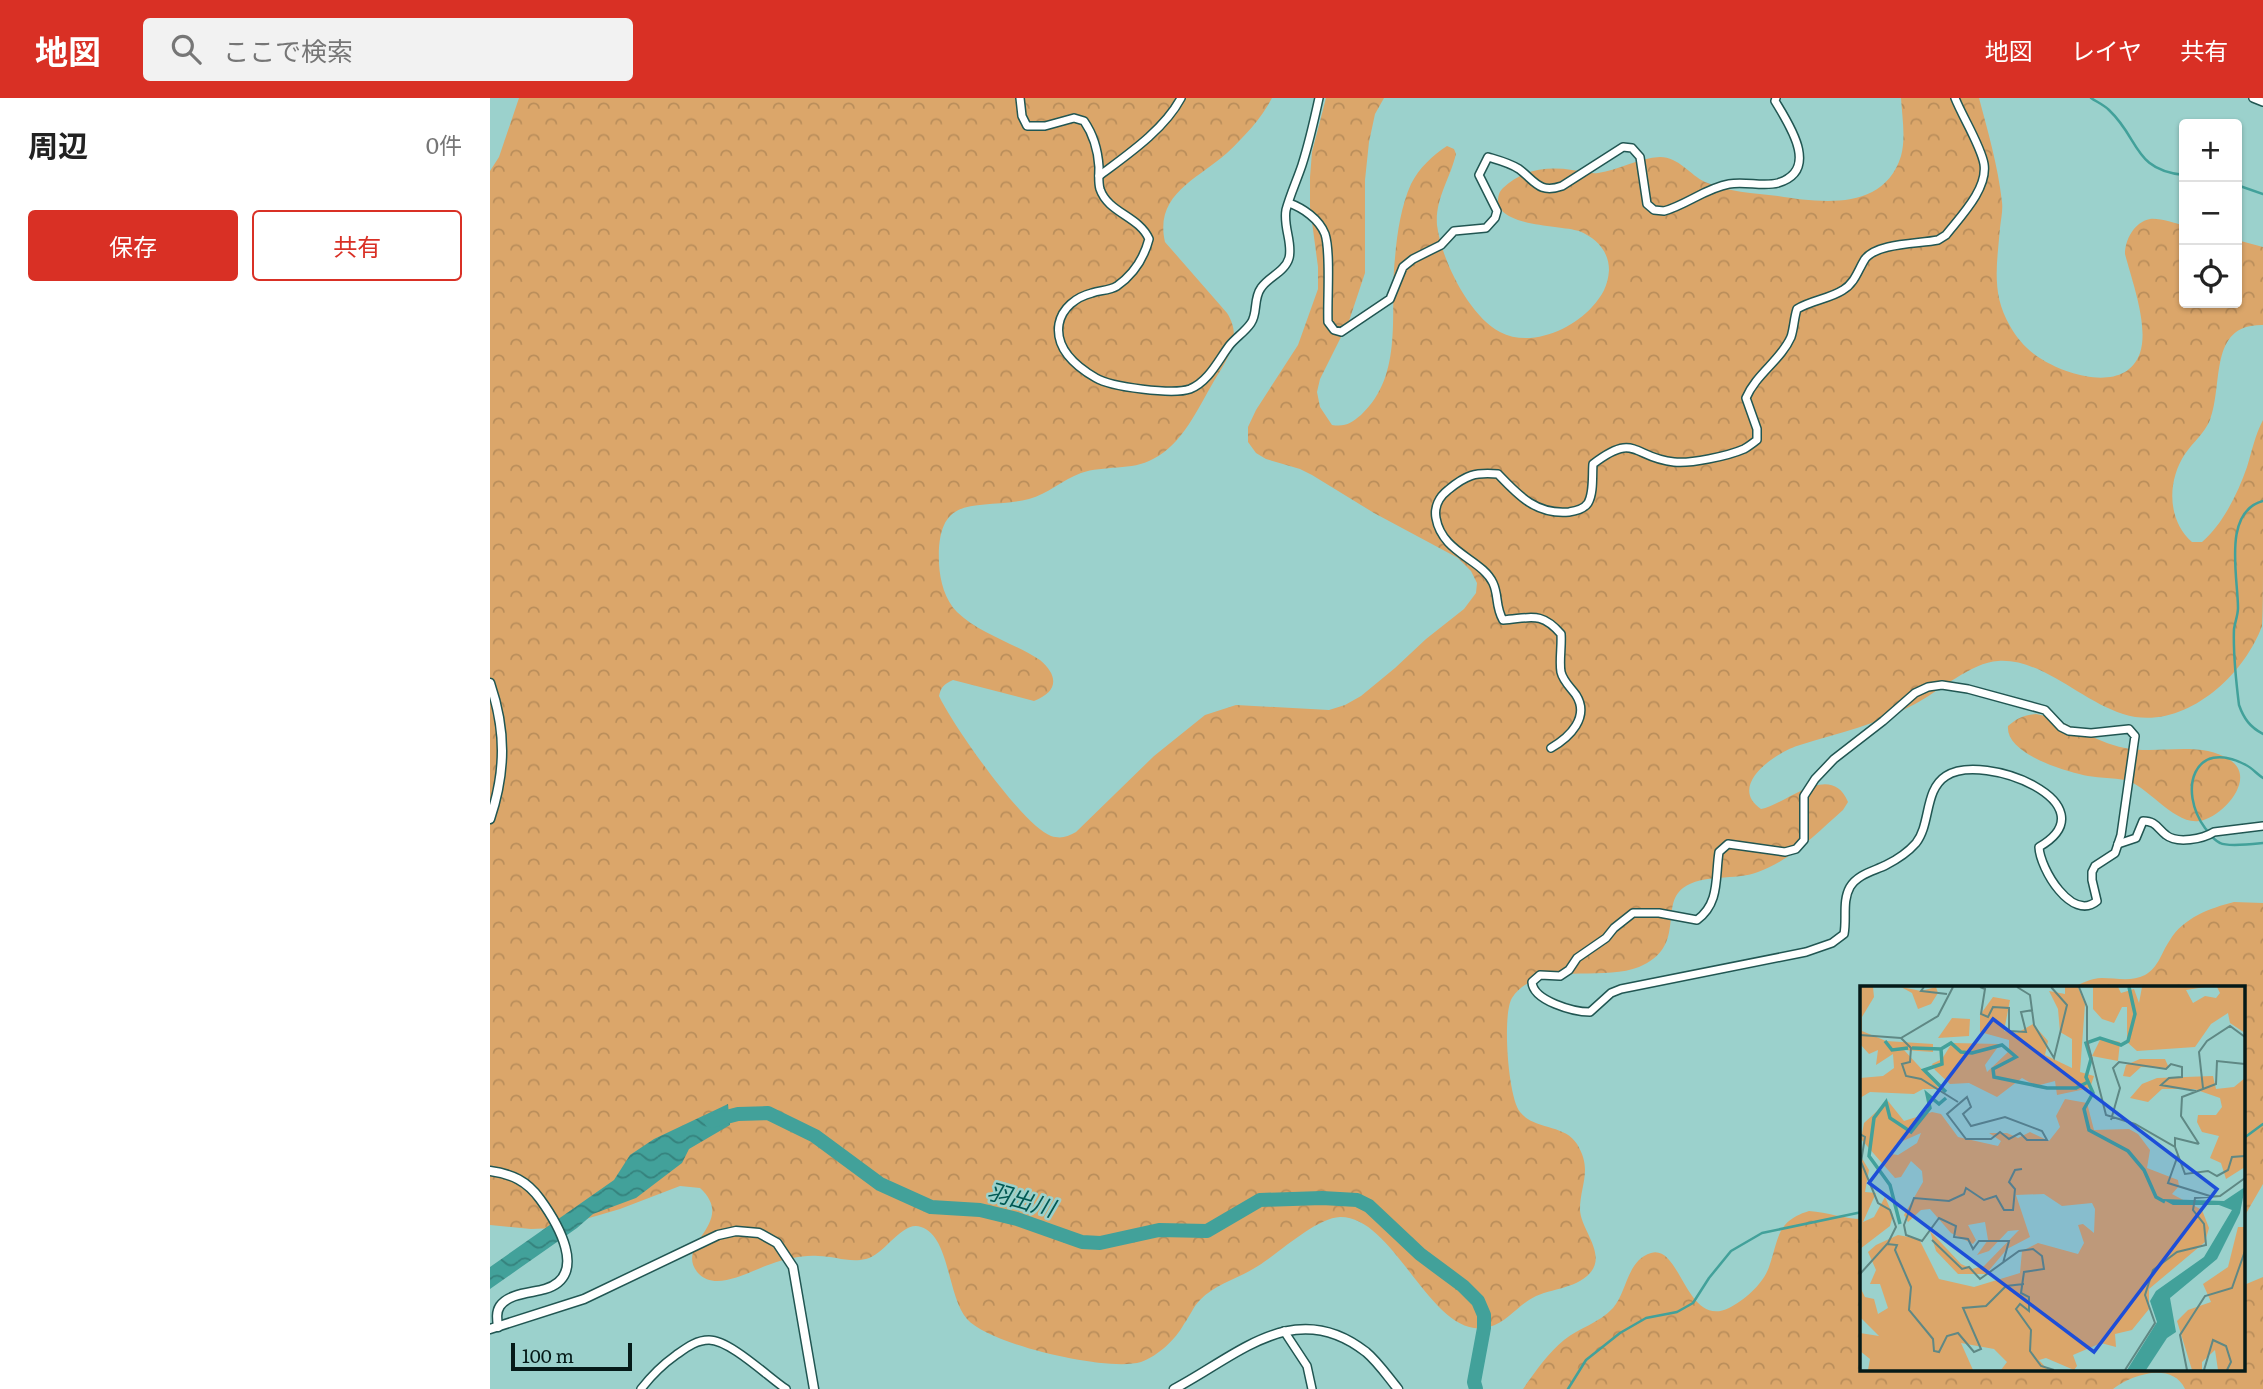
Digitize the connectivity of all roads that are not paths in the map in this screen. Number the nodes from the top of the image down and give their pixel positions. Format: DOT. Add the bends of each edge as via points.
graph roads {
  1 [pos="1020,98"];
  2 [pos="1181,98"];
  3 [pos="1319,98"];
  4 [pos="1776,98"];
  5 [pos="1955,98"];
  6 [pos="2253,98"];
  7 [pos="2263,102"];
  8 [pos="1099,176"];
  9 [pos="1289,203"];
  10 [pos="490,683"];
  11 [pos="1551,748"];
  12 [pos="490,819"];
  13 [pos="2263,826"];
  14 [pos="2118,844"];
  15 [pos="490,1171"];
  16 [pos="494,1328"];
  17 [pos="1284,1331"];
  18 [pos="641,1389"];
  19 [pos="786,1389"];
  20 [pos="814,1389"];
  21 [pos="1174,1389"];
  22 [pos="1312,1389"];
  23 [pos="1398,1389"];
  1 -- 8 [label="street" via="1027,126 1074,118 1084,121 1094,141"];
  2 -- 8 [label="street" via="1142,143"];
  3 -- 9 [label="street"];
  4 -- 9 [label="street" via="1797,139 1794,174 1779,183 1726,184 1664,212 1647,204 1640,157 1633,148 1623,147 1551,190 1505,162 1488,158 1479,175 1497,211 1491,225 1454,231 1441,245 1413,259 1403,267 1390,299 1341,332 1328,322 1324,232 1315,219"];
  5 -- 11 [label="street" via="1984,164 1979,189 1946,235 1875,249 1841,292 1797,309 1791,336 1746,398 1757,440 1743,449 1675,462 1628,446 1620,448 1593,464 1590,499 1577,511 1541,509 1528,503 1498,474 1482,472 1460,480 1442,495 1435,512 1437,524 1455,550 1493,583 1503,620 1534,616 1551,622 1562,634 1562,676 1581,705 1581,716"];
  6 -- 7 [label="street"];
  8 -- 9 [label="street" via="1109,203 1140,226 1149,239 1144,257 1130,275 1116,287 1089,293 1068,305 1058,328 1066,353 1081,369 1115,385 1190,389 1210,374 1255,317 1256,296 1262,286 1285,267 1290,256 1284,224"];
  10 -- 12 [label="street" via="500,715 502,769"];
  13 -- 14 [label="street" via="2178,841 2167,837 2156,824 2143,821 2136,838"];
  14 -- 14 [label="street" via="2135,736 2129,729 2069,731 2045,710 1968,689 1928,687 1915,693 1815,779 1804,796 1804,840 1796,849 1785,852 1728,844 1718,852 1715,895 1708,912 1697,920 1633,913 1577,958 1569,970 1560,976 1539,975 1531,986 1545,999 1577,1012 1590,1012 1621,989 1832,943 1844,934 1850,886 1917,842 1938,783 1958,771 1992,770 2052,798 2063,819 2051,841 2039,847 2039,855 2063,896 2074,903 2085,906 2097,901 2092,872 2115,853"];
  15 -- 16 [label="street" via="519,1178 533,1189 566,1244 568,1258 560,1281 500,1306"];
  16 -- 20 [label="street" via="584,1299 718,1235 759,1233 777,1243 793,1267"];
  17 -- 21 [label="street" via="1240,1350"];
  17 -- 22 [label="street" via="1307,1366"];
  17 -- 23 [label="street" via="1307,1328 1350,1342 1368,1354"];
  18 -- 19 [label="street" via="687,1347 711,1339 743,1355"];
}
